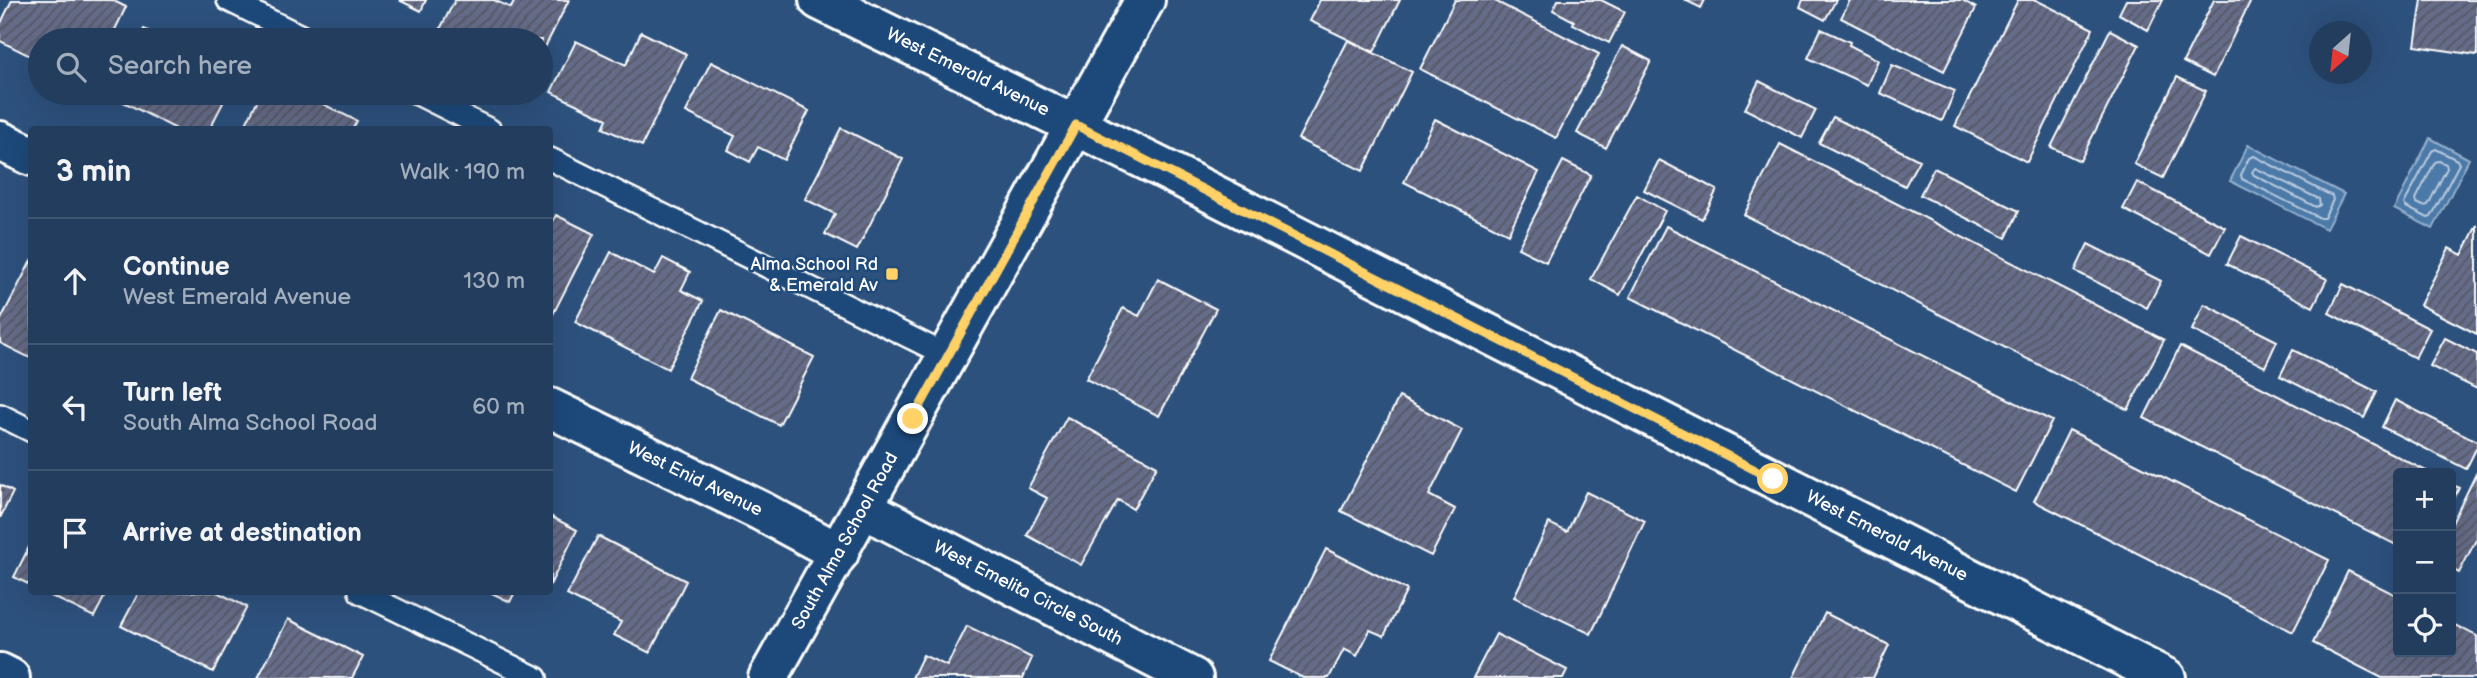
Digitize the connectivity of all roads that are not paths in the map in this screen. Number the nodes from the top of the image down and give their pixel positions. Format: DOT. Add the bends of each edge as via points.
graph roads {
  1 [pos="228,0"];
  2 [pos="819,0"];
  3 [pos="1145,0"];
  4 [pos="285,28"];
  5 [pos="440,105"];
  6 [pos="1076,125"];
  7 [pos="482,126"];
  8 [pos="0,141"];
  9 [pos="28,154"];
  10 [pos="553,160"];
  11 [pos="948,356"];
  12 [pos="553,409"];
  13 [pos="0,415"];
  14 [pos="28,428"];
  15 [pos="863,508"];
  16 [pos="839,553"];
  17 [pos="366,595"];
  18 [pos="0,673"];
  19 [pos="10,678"];
  20 [pos="536,678"];
  21 [pos="768,678"];
  22 [pos="1192,678"];
  23 [pos="2166,678"];
  1 -- 4 [label="lane"];
  2 -- 6 [label="street, West Emerald Avenue"];
  3 -- 6 [label="street, South Alma School Road"];
  5 -- 7 [label="lane"];
  6 -- 11 [label="street, South Alma School Road"];
  6 -- 23 [label="street, West Emerald Avenue"];
  8 -- 9 [label="street"];
  10 -- 11 [label="lane"];
  11 -- 15 [label="street, South Alma School Road"];
  12 -- 16 [label="street, West Enid Avenue"];
  13 -- 14 [label="lane"];
  15 -- 16 [label="street, South Alma School Road"];
  15 -- 22 [label="street, West Emelita Circle South"];
  16 -- 21 [label="street, South Alma School Road"];
  17 -- 20 [label="lane"];
  18 -- 19 [label="street"];
}
